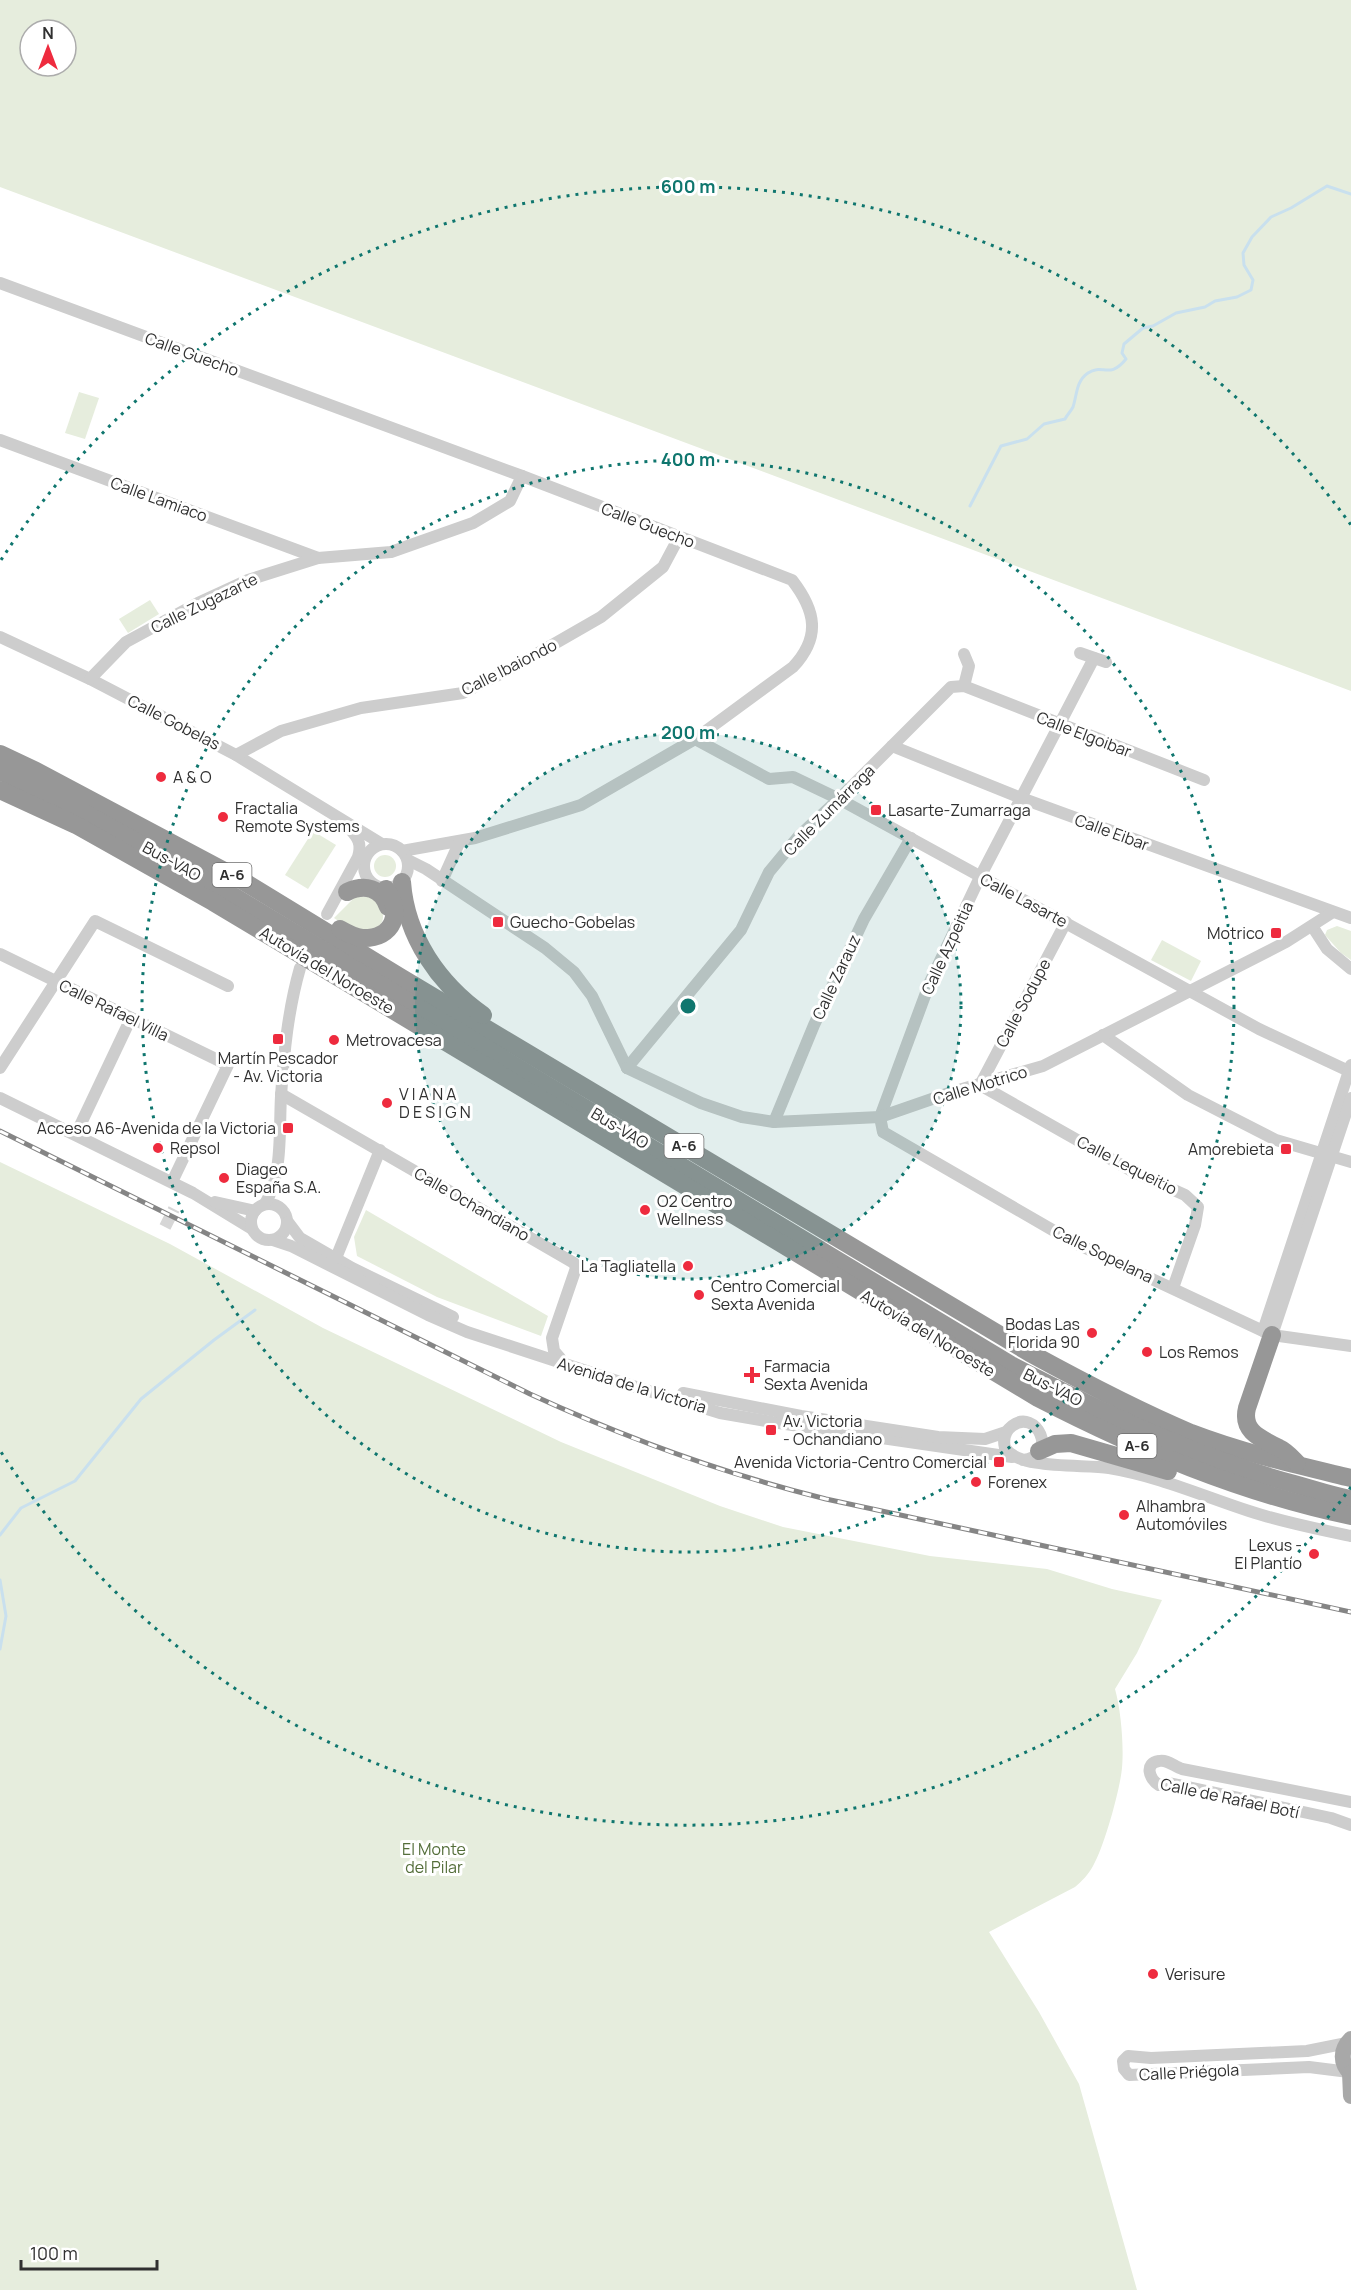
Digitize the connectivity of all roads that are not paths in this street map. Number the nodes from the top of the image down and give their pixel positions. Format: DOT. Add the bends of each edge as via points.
graph roads {
  1 [pos="0,283"];
  2 [pos="0,440"];
  3 [pos="522,476"];
  4 [pos="680,537"];
  5 [pos="318,558"];
  6 [pos="0,637"];
  7 [pos="1080,652"];
  8 [pos="964,654"];
  9 [pos="90,679"];
  10 [pos="964,686"];
  11 [pos="1060,725"];
  12 [pos="695,739"];
  13 [pos="892,746"];
  14 [pos="0,754"];
  15 [pos="236,755"];
  16 [pos="0,771"];
  17 [pos="1204,780"];
  18 [pos="0,790"];
  19 [pos="1021,798"];
  20 [pos="839,799"];
  21 [pos="341,820"];
  22 [pos="355,828"];
  23 [pos="911,838"];
  24 [pos="460,841"];
  25 [pos="382,844"];
  26 [pos="405,856"];
  27 [pos="366,857"];
  28 [pos="980,877"];
  29 [pos="439,879"];
  30 [pos="368,880"];
  31 [pos="398,882"];
  32 [pos="342,894"];
  33 [pos="1333,912"];
  34 [pos="1351,918"];
  35 [pos="310,920"];
  36 [pos="1065,922"];
  37 [pos="1312,926"];
  38 [pos="380,933"];
  39 [pos="0,954"];
  40 [pos="300,968"];
  41 [pos="1351,969"];
  42 [pos="55,982"];
  43 [pos="228,986"];
  44 [pos="1189,991"];
  45 [pos="131,1018"];
  46 [pos="1103,1035"];
  47 [pos="516,1046"];
  48 [pos="0,1068"];
  49 [pos="627,1068"];
  50 [pos="1350,1069"];
  51 [pos="980,1085"];
  52 [pos="281,1094"];
  53 [pos="0,1098"];
  54 [pos="1351,1098"];
  55 [pos="880,1117"];
  56 [pos="774,1122"];
  57 [pos="76,1134"];
  58 [pos="380,1150"];
  59 [pos="1326,1156"];
  60 [pos="278,1160"];
  61 [pos="1351,1162"];
  62 [pos="172,1182"];
  63 [pos="193,1192"];
  64 [pos="260,1208"];
  65 [pos="282,1209"];
  66 [pos="288,1222"];
  67 [pos="252,1229"];
  68 [pos="273,1240"];
  69 [pos="336,1258"];
  70 [pos="1173,1288"];
  71 [pos="1268,1333"];
  72 [pos="1351,1346"];
  73 [pos="560,1358"];
  74 [pos="1006,1432"];
  75 [pos="1042,1448"];
  76 [pos="1017,1458"];
  77 [pos="1071,1465"];
  78 [pos="1301,1466"];
  79 [pos="1351,1478"];
  80 [pos="1240,1487"];
  81 [pos="1351,1499"];
  82 [pos="1351,1516"];
  83 [pos="1351,1536"];
  84 [pos="1351,1803"];
  85 [pos="1351,1825"];
  86 [pos="1349,2041"];
  87 [pos="1350,2073"];
  88 [pos="1351,2096"];
  1 -- 3 [label="street, Calle Guecho"];
  2 -- 5 [label="street, Calle Lamiaco"];
  3 -- 4 [label="street, Calle Guecho"];
  3 -- 5 [label="street, Calle Zugazarte" via="510,501 472,523 391,552"];
  4 -- 12 [label="street, Calle Guecho" via="792,580 803,594 813,627 810,643 793,667"];
  4 -- 15 [label="street, Calle Ibaiondo" via="663,567 601,617 463,693 361,708 281,731"];
  5 -- 9 [label="street, Calle Zugazarte" via="248,580 188,608 126,642"];
  6 -- 9 [label="street, Calle Gobelas"];
  7 -- 11 [label="street, Calle Azpeitia" via="1100,660"];
  8 -- 10 [label="street" via="969,666"];
  9 -- 15 [label="street, Calle Gobelas"];
  10 -- 11 [label="street, Calle Elgoibar"];
  10 -- 13 [label="street, Calle Zumárraga" via="951,687"];
  11 -- 17 [label="street, Calle Elgoibar"];
  11 -- 19 [label="street, Calle Azpeitia"];
  12 -- 20 [label="street, Calle Lasarte" via="769,779 793,777"];
  12 -- 24 [label="street, Calle Guecho" via="581,805"];
  13 -- 19 [label="street, Calle Eibar"];
  13 -- 20 [label="street, Calle Zumárraga"];
  14 -- 35 [label="highway, Autovía del Noroeste / A-6" via="223,870"];
  15 -- 21 [label="street, Calle Gobelas"];
  16 -- 81 [label="highway, Bus-VAO" via="220,888 1011,1365 1158,1438 1265,1476"];
  18 -- 80 [label="highway, Autovía del Noroeste / A-6" via="76,825 213,902 1038,1398 1149,1451"];
  19 -- 28 [label="street, Calle Azpeitia"];
  19 -- 33 [label="street, Calle Eibar"];
  20 -- 23 [label="street, Calle Lasarte"];
  20 -- 49 [label="street, Calle Zumárraga" via="798,837 769,872 741,930"];
  21 -- 22 [label="street, Calle Gobelas"];
  21 -- 32 [label="street, Calle Gobelas" via="361,847"];
  22 -- 25 [label="street, Calle Gobelas"];
  22 -- 27 [label="street" via="366,842"];
  23 -- 28 [label="street, Calle Lasarte"];
  23 -- 56 [label="street, Calle Zarauz" via="864,919"];
  24 -- 26 [label="street, Calle Guecho"];
  24 -- 29 [label="street"];
  25 -- 26 [label="street" via="390,844"];
  25 -- 27 [label="street"];
  26 -- 29 [label="street"];
  26 -- 31 [label="street"];
  27 -- 30 [label="street" via="363,868"];
  27 -- 32 [label="street"];
  28 -- 36 [label="street, Calle Lasarte"];
  28 -- 55 [label="street, Calle Azpeitia" via="930,982"];
  29 -- 31 [label="street" via="418,871"];
  29 -- 49 [label="street" via="545,948 574,972 592,996"];
  30 -- 31 [label="street" via="373,885"];
  30 -- 32 [label="street" via="356,882"];
  31 -- 38 [label="highway" via="393,899 395,918"];
  31 -- 47 [label="highway" via="426,957 448,986 507,1031"];
  32 -- 38 [label="highway" via="367,887 383,897 389,914"];
  33 -- 34 [label="street, Calle Eibar"];
  33 -- 37 [label="street, Calle Motrico"];
  35 -- 38 [label="highway" via="360,938"];
  35 -- 47 [label="highway, Autovía del Noroeste / A-6"];
  36 -- 44 [label="street, Calle Lasarte"];
  36 -- 51 [label="street, Calle Sodupe"];
  37 -- 41 [label="street" via="1327,949"];
  37 -- 44 [label="street, Calle Motrico"];
  39 -- 42 [label="street, Calle Rafael Villa"];
  40 -- 52 [label="street" via="289,1017"];
  42 -- 43 [label="street" via="95,921"];
  42 -- 45 [label="street, Calle Rafael Villa"];
  42 -- 48 [label="street"];
  44 -- 46 [label="street, Calle Motrico"];
  44 -- 50 [label="street, Calle Lasarte" via="1260,1029"];
  45 -- 57 [label="street"];
  45 -- 62 [label="street, Calle Rafael Villa" via="228,1065"];
  46 -- 51 [label="street, Calle Motrico" via="1043,1066"];
  46 -- 59 [label="street" via="1188,1095 1276,1140"];
  47 -- 78 [label="highway, Autovía del Noroeste / A-6" via="1020,1348 1085,1383 1192,1433"];
  49 -- 56 [label="street, Calle Motrico" via="701,1103 742,1117"];
  50 -- 59 [label="street"];
  51 -- 55 [label="street, Calle Motrico"];
  51 -- 70 [label="street, Calle Lequeitio" via="1132,1171 1185,1195 1198,1207"];
  52 -- 58 [label="street, Calle Ochandiano"];
  52 -- 60 [label="street"];
  53 -- 57 [label="street"];
  54 -- 59 [label="street"];
  55 -- 56 [label="street, Calle Motrico"];
  55 -- 70 [label="street, Calle Sopelana" via="883,1132 1075,1243"];
  57 -- 62 [label="street"];
  58 -- 69 [label="street"];
  58 -- 73 [label="street, Calle Ochandiano" via="574,1263 576,1268 552,1338"];
  59 -- 61 [label="street"];
  59 -- 71 [label="street"];
  60 -- 64 [label="street" via="272,1192"];
  60 -- 65 [label="street"];
  62 -- 63 [label="street"];
  63 -- 64 [label="street" via="217,1202"];
  63 -- 67 [label="street"];
  64 -- 65 [label="street" via="274,1204"];
  64 -- 67 [label="street" via="251,1220"];
  65 -- 66 [label="street"];
  66 -- 68 [label="street" via="284,1234"];
  66 -- 69 [label="street, Avenida de la Victoria" via="300,1238"];
  67 -- 68 [label="street" via="263,1239"];
  68 -- 76 [label="street, Avenida de la Victoria" via="467,1332 720,1413"];
  69 -- 73 [label="street, Avenida de la Victoria" via="462,1322"];
  70 -- 71 [label="street, Calle Sopelana"];
  71 -- 72 [label="street, Calle Sopelana"];
  71 -- 78 [label="highway" via="1247,1408 1247,1425 1260,1439 1281,1449"];
  73 -- 74 [label="street, Avenida de la Victoria" via="696,1397 889,1431 977,1440"];
  74 -- 75 [label="street" via="1021,1422 1033,1425 1041,1434"];
  74 -- 76 [label="street" via="1005,1448"];
  75 -- 76 [label="street" via="1032,1458"];
  75 -- 77 [label="street, Avenida de la Victoria" via="1050,1457"];
  75 -- 80 [label="highway" via="1078,1444 1217,1486"];
  76 -- 77 [label="street, Avenida de la Victoria" via="1046,1465"];
  77 -- 83 [label="street, Avenida de la Victoria" via="1128,1472 1251,1512"];
  78 -- 79 [label="highway, Autovía del Noroeste / A-6"];
  80 -- 82 [label="highway, Autovía del Noroeste / A-6"];
  84 -- 85 [label="street, Calle de Rafael Botí" via="1182,1769 1167,1761 1158,1760 1149,1773 1159,1785 1169,1783"];
  86 -- 87 [label="main road" via="1342,2055"];
  86 -- 87 [label="street, Calle Priégola" via="1307,2051 1128,2056 1123,2061 1129,2075 1309,2067"];
  87 -- 88 [label="main road"];
}
